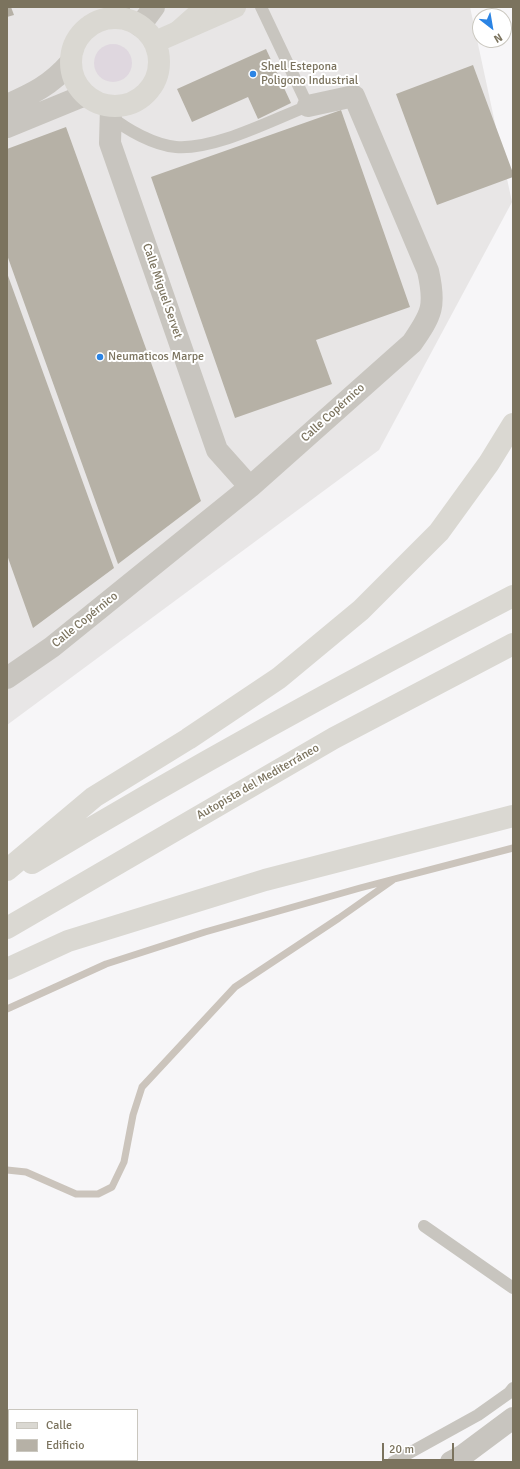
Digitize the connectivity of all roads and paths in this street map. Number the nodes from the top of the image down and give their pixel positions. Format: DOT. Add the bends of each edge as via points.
graph roads {
  1 [pos="154,7"];
  2 [pos="206,7"];
  3 [pos="235,7"];
  4 [pos="260,7"];
  5 [pos="118,12"];
  6 [pos="140,26"];
  7 [pos="179,31"];
  8 [pos="155,42"];
  9 [pos="70,63"];
  10 [pos="85,96"];
  11 [pos="7,106"];
  12 [pos="308,106"];
  13 [pos="111,111"];
  14 [pos="7,127"];
  15 [pos="513,424"];
  16 [pos="250,487"];
  17 [pos="513,596"];
  18 [pos="513,644"];
  19 [pos="9,670"];
  20 [pos="513,816"];
  21 [pos="7,870"];
  22 [pos="7,878"];
  23 [pos="7,928"];
  24 [pos="7,969"];
  25 [pos="424,1226"];
  26 [pos="513,1288"];
  27 [pos="513,1388"];
  28 [pos="513,1418"];
  29 [pos="393,1462"];
  30 [pos="451,1462"];
  1 -- 6 [label="street"];
  2 -- 7 [label="main road"];
  3 -- 7 [label="main road"];
  4 -- 12 [label="lane"];
  5 -- 6 [label="main road"];
  5 -- 9 [label="main road" via="89,25 79,35 72,49"];
  6 -- 8 [label="main road"];
  7 -- 8 [label="main road"];
  8 -- 13 [label="main road" via="159,68 151,87 137,101"];
  9 -- 10 [label="main road" via="72,75"];
  9 -- 11 [label="street" via="52,81 36,92"];
  10 -- 13 [label="main road"];
  10 -- 14 [label="street"];
  12 -- 13 [label="lane" via="228,138 177,147 163,144 121,125"];
  12 -- 16 [label="street, Calle Copérnico" via="354,96 428,271 433,292 429,319 412,343"];
  13 -- 16 [label="street, Calle Miguel Servet" via="110,143 217,450"];
  15 -- 21 [label="main road" via="489,463 439,532 361,610 280,678 188,739 94,796"];
  16 -- 19 [label="street, Calle Copérnico" via="52,647"];
  17 -- 22 [label="main road" via="393,658 103,820"];
  18 -- 23 [label="main road, Autopista del Mediterráneo" via="334,738"];
  20 -- 24 [label="main road" via="265,880 68,941"];
  25 -- 26 [label="lane"];
  27 -- 29 [label="lane" via="478,1415"];
  28 -- 30 [label="street"];
}
